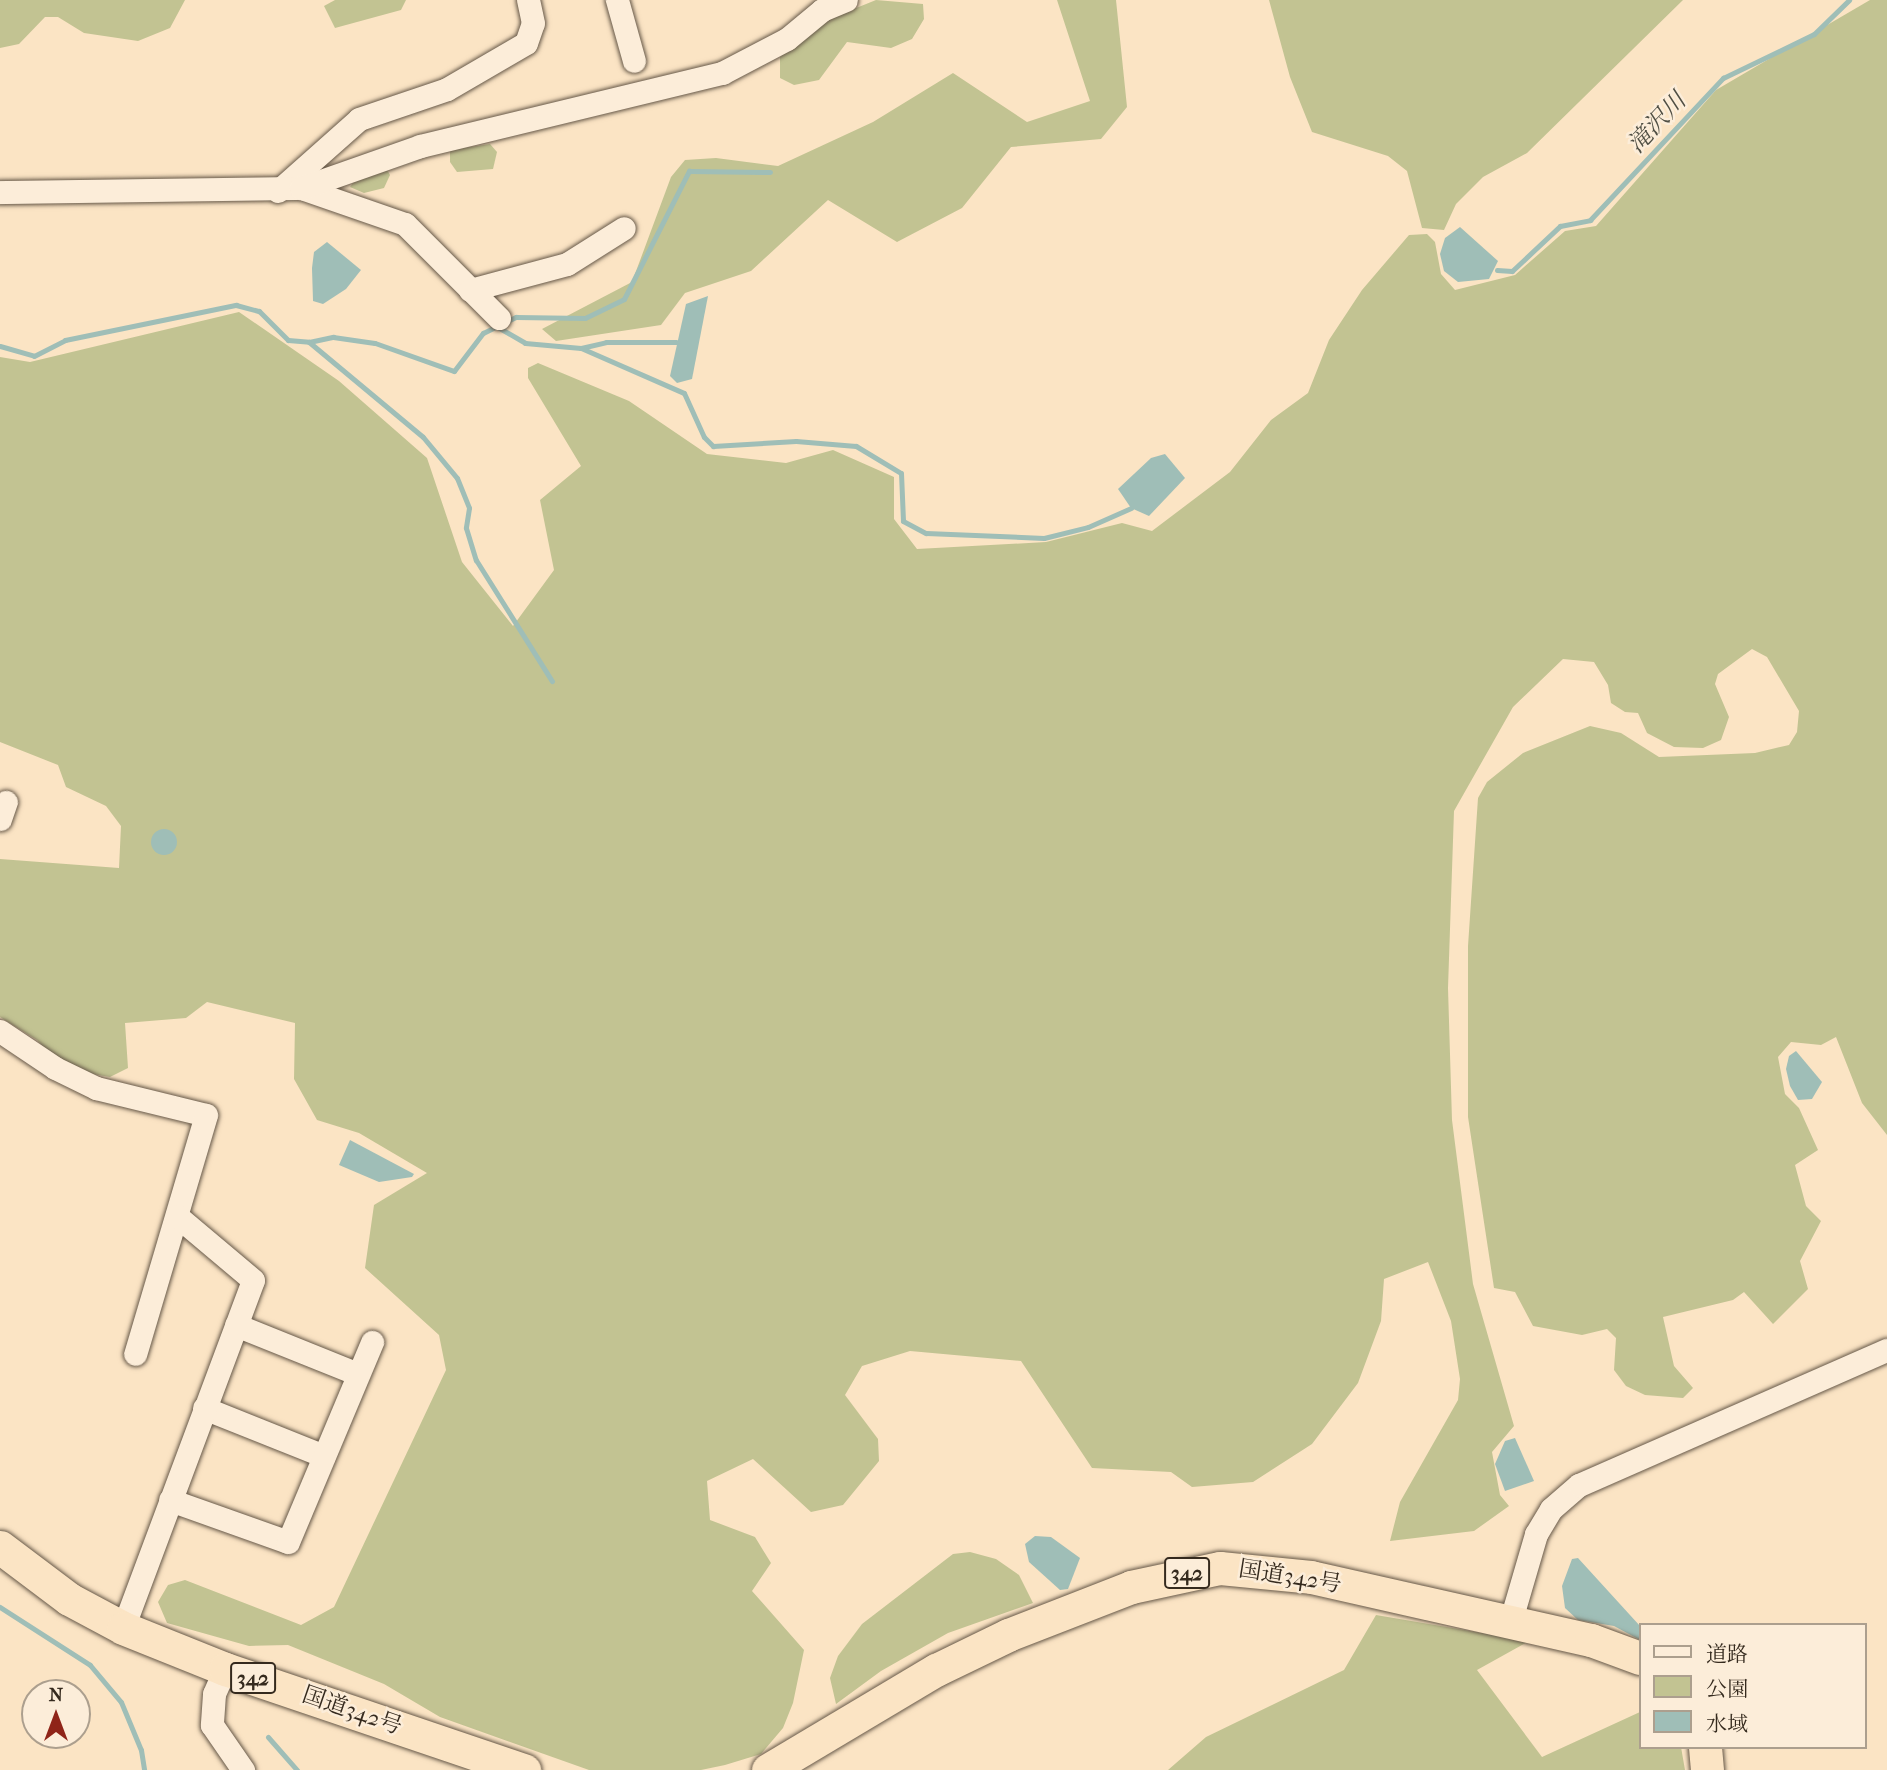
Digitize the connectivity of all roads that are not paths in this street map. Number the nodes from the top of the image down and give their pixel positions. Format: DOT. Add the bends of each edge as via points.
graph roads {
  1 [pos="528,0"];
  2 [pos="617,0"];
  3 [pos="846,0"];
  4 [pos="634,61"];
  5 [pos="301,188"];
  6 [pos="278,191"];
  7 [pos="0,192"];
  8 [pos="624,228"];
  9 [pos="470,290"];
  10 [pos="499,318"];
  11 [pos="0,1031"];
  12 [pos="177,1216"];
  13 [pos="236,1325"];
  14 [pos="372,1342"];
  15 [pos="1887,1350"];
  16 [pos="135,1354"];
  17 [pos="358,1374"];
  18 [pos="204,1408"];
  19 [pos="324,1456"];
  20 [pos="170,1500"];
  21 [pos="0,1547"];
  22 [pos="1510,1623"];
  23 [pos="122,1628"];
  24 [pos="1638,1657"];
  25 [pos="225,1669"];
  26 [pos="1705,1749"];
  27 [pos="243,1770"];
  28 [pos="524,1770"];
  29 [pos="768,1770"];
  30 [pos="1707,1770"];
  1 -- 6 [label="street" via="533,23 526,43 447,89 359,120"];
  2 -- 4 [label="street"];
  3 -- 5 [label="street" via="822,10 787,39 722,73 420,146"];
  5 -- 6 [label="street"];
  5 -- 9 [label="street" via="405,224"];
  6 -- 7 [label="street"];
  8 -- 9 [label="street" via="567,264"];
  9 -- 10 [label="street"];
  11 -- 12 [label="street" via="55,1068 96,1088 205,1115"];
  12 -- 13 [label="street" via="253,1280"];
  12 -- 16 [label="street"];
  13 -- 17 [label="street"];
  13 -- 18 [label="street"];
  14 -- 17 [label="street"];
  15 -- 22 [label="street" via="1579,1485 1551,1510 1536,1534"];
  17 -- 19 [label="street"];
  18 -- 19 [label="street"];
  18 -- 20 [label="street"];
  19 -- 20 [label="street" via="288,1542"];
  20 -- 23 [label="street"];
  21 -- 23 [label="highway, 国道342号 / 342" via="69,1600"];
  22 -- 24 [label="highway, 国道342号 / 342" via="1591,1640"];
  22 -- 29 [label="highway, 国道342号 / 342" via="1266,1570 1220,1568 1180,1574 1077,1606 1008,1635 936,1670"];
  23 -- 25 [label="highway, 国道342号 / 342"];
  25 -- 27 [label="street" via="214,1695 212,1725 217,1740"];
  25 -- 28 [label="highway, 国道342号 / 342"];
  26 -- 30 [label="highway"];
}
